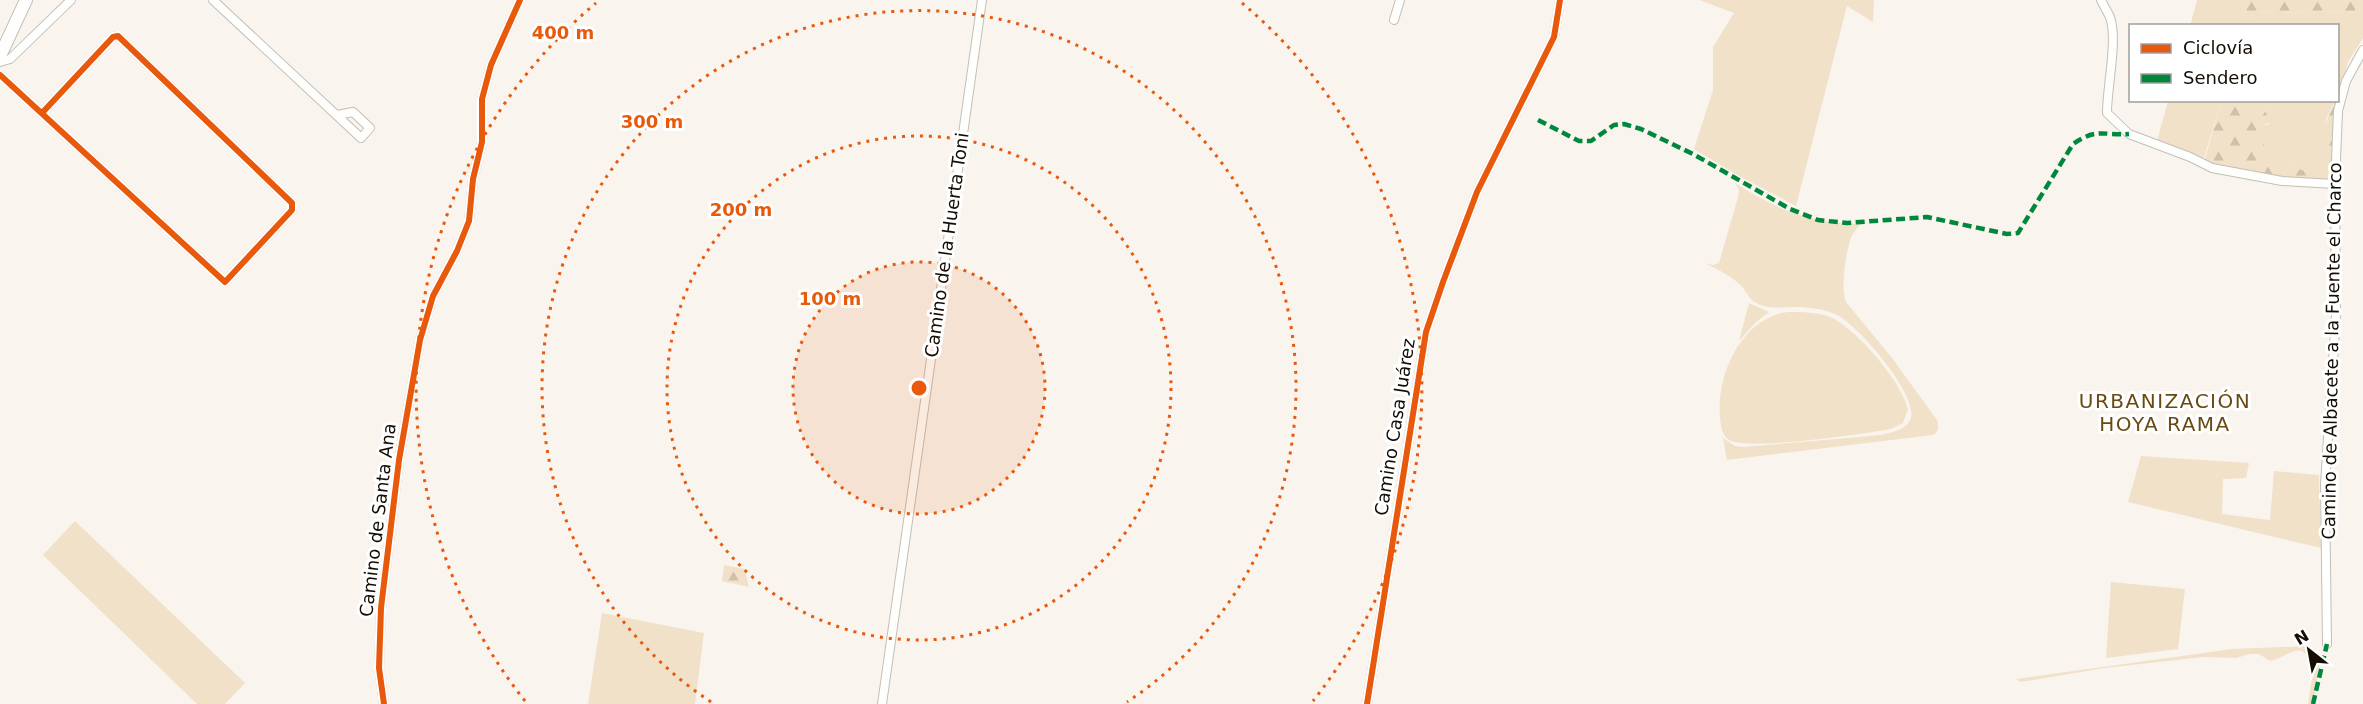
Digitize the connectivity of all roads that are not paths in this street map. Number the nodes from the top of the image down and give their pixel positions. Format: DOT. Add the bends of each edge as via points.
graph roads {
  1 [pos="26,0"];
  2 [pos="71,0"];
  3 [pos="213,0"];
  4 [pos="520,0"];
  5 [pos="982,0"];
  6 [pos="1400,0"];
  7 [pos="1560,0"];
  8 [pos="2101,0"];
  9 [pos="1394,21"];
  10 [pos="2363,51"];
  11 [pos="0,56"];
  12 [pos="0,62"];
  13 [pos="0,75"];
  14 [pos="42,113"];
  15 [pos="337,115"];
  16 [pos="2335,184"];
  17 [pos="2327,644"];
  18 [pos="384,704"];
  19 [pos="882,704"];
  20 [pos="1367,704"];
  1 -- 11 [label="highway"];
  2 -- 12 [label="street" via="10,59"];
  3 -- 15 [label="street"];
  4 -- 18 [label="street, Camino de Santa Ana" via="491,65 482,99 482,142 469,221 433,296 420,340 399,460 381,608 378,668"];
  5 -- 19 [label="street, Camino de la Huerta Toni"];
  6 -- 9 [label="street"];
  7 -- 20 [label="street, Camino Casa Juárez" via="1554,37 1477,192 1426,332"];
  8 -- 16 [label="street" via="2110,18 2114,42 2108,113 2129,134 2212,168 2282,181"];
  10 -- 16 [label="street, Camino de Albacete a la Fuente el Charco" via="2346,81 2340,104"];
  13 -- 14 [label="street"];
  14 -- 14 [label="street" via="225,282 292,210 292,203 118,36"];
  16 -- 17 [label="street, Camino de Albacete a la Fuente el Charco" via="2336,315 2325,484"];
}
